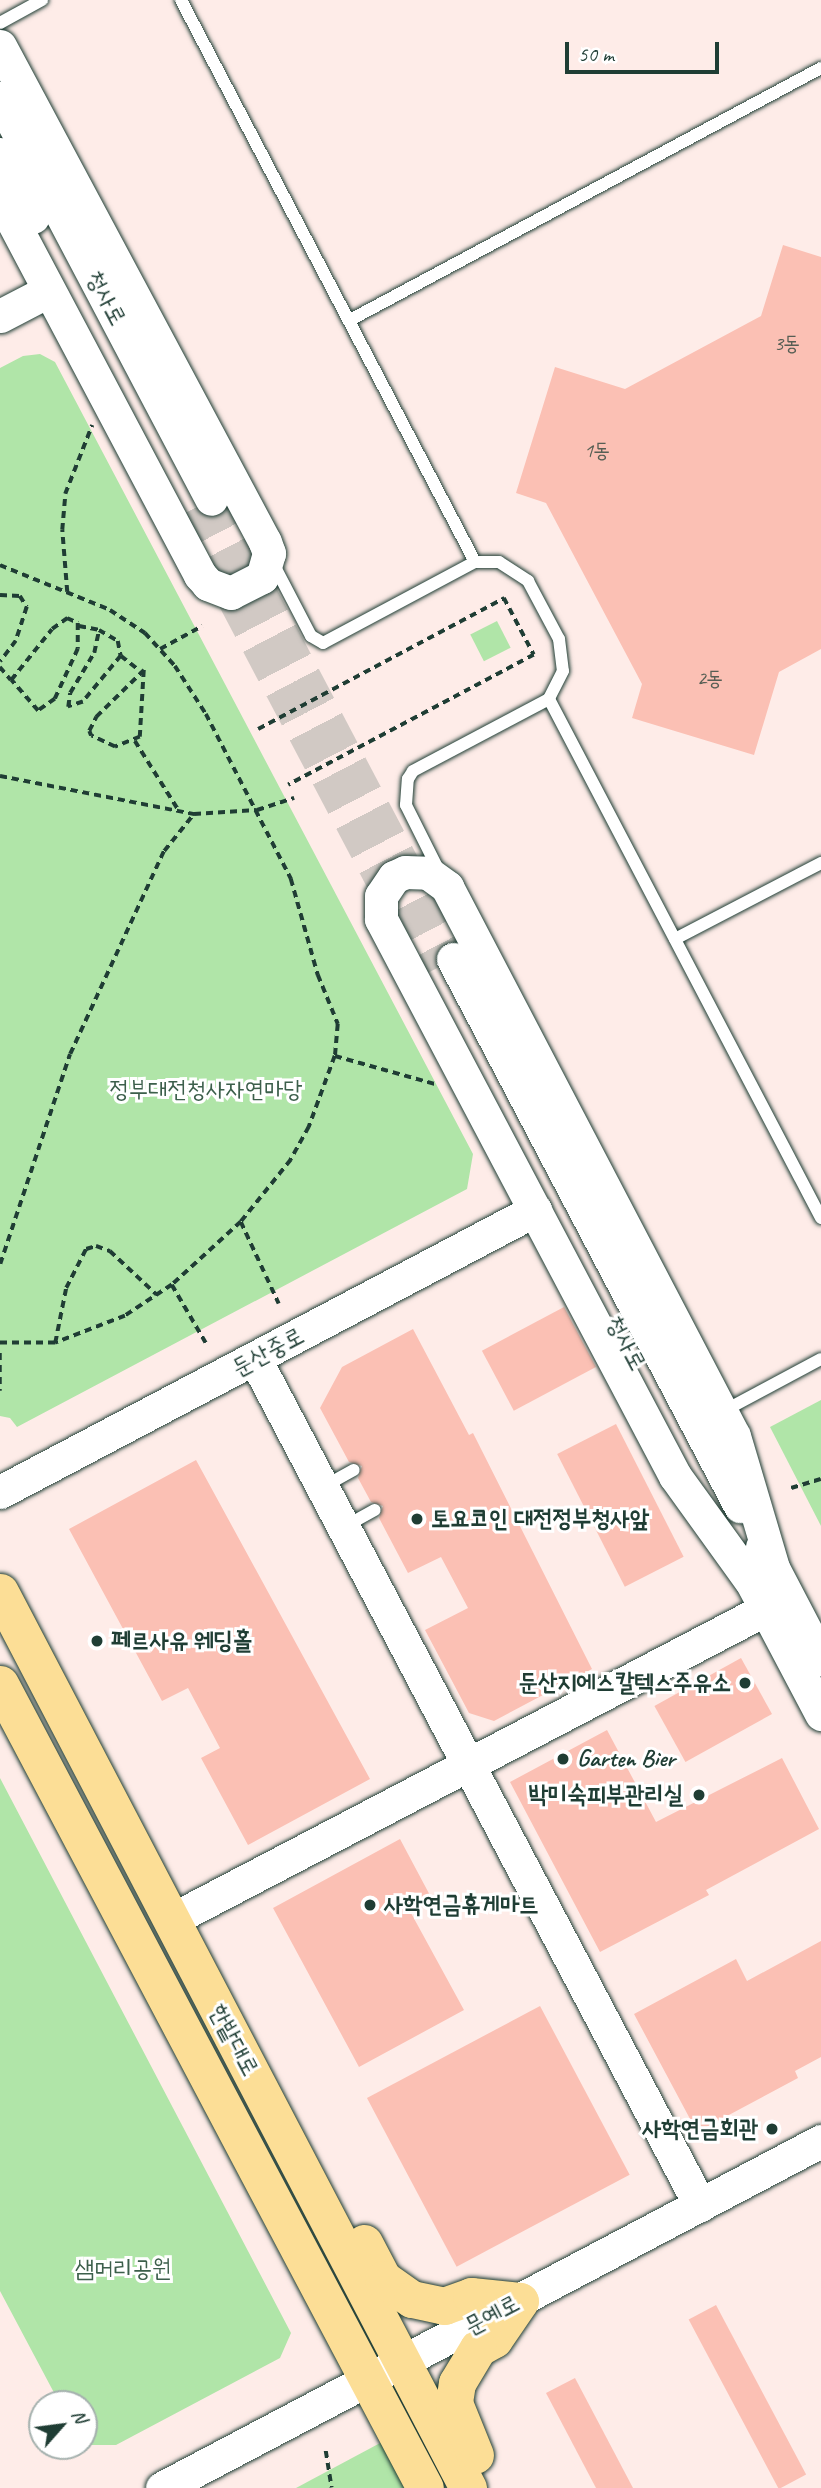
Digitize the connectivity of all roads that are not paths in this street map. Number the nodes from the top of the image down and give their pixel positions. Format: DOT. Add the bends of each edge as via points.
graph roads {
  1 [pos="42,0"];
  2 [pos="181,0"];
  3 [pos="0,23"];
  4 [pos="0,46"];
  5 [pos="821,68"];
  6 [pos="0,98"];
  7 [pos="0,154"];
  8 [pos="0,198"];
  9 [pos="48,291"];
  10 [pos="0,317"];
  11 [pos="350,320"];
  12 [pos="264,542"];
  13 [pos="474,562"];
  14 [pos="548,699"];
  15 [pos="821,863"];
  16 [pos="447,887"];
  17 [pos="675,939"];
  18 [pos="442,965"];
  19 [pos="535,1210"];
  20 [pos="821,1218"];
  21 [pos="255,1359"];
  22 [pos="821,1359"];
  23 [pos="722,1412"];
  24 [pos="354,1471"];
  25 [pos="323,1487"];
  26 [pos="0,1492"];
  27 [pos="376,1510"];
  28 [pos="344,1527"];
  29 [pos="761,1574"];
  30 [pos="0,1592"];
  31 [pos="766,1609"];
  32 [pos="821,1660"];
  33 [pos="0,1684"];
  34 [pos="821,1714"];
  35 [pos="468,1765"];
  36 [pos="171,1920"];
  37 [pos="821,2141"];
  38 [pos="700,2205"];
  39 [pos="334,2232"];
  40 [pos="520,2301"];
  41 [pos="402,2363"];
  42 [pos="368,2381"];
  43 [pos="468,2487"];
  44 [pos="162,2488"];
  45 [pos="425,2488"];
  1 -- 3 [label="lane"];
  2 -- 11 [label="lane"];
  4 -- 12 [label="street"];
  5 -- 11 [label="lane"];
  6 -- 7 [label="street, 청사로" via="200,505"];
  8 -- 9 [label="street"];
  9 -- 10 [label="street"];
  9 -- 12 [label="street" via="208,584 231,593 262,577 269,553"];
  11 -- 13 [label="lane"];
  12 -- 13 [label="lane" via="311,636 323,643"];
  13 -- 14 [label="lane" via="499,562 528,581 559,639 563,671"];
  14 -- 16 [label="lane" via="413,771 408,779 406,805"];
  14 -- 17 [label="lane"];
  15 -- 17 [label="lane"];
  16 -- 19 [label="street" via="428,873 405,872 394,877 381,896 381,919"];
  16 -- 23 [label="street"];
  17 -- 20 [label="lane"];
  18 -- 29 [label="street, 청사로"];
  19 -- 21 [label="street, 둔산중로"];
  19 -- 29 [label="street" via="675,1476"];
  21 -- 25 [label="street"];
  21 -- 26 [label="street, 둔산중로"];
  22 -- 23 [label="lane"];
  23 -- 29 [label="street" via="734,1436"];
  24 -- 25 [label="lane"];
  25 -- 28 [label="street"];
  27 -- 28 [label="lane"];
  28 -- 35 [label="street"];
  29 -- 31 [label="street, 청사로"];
  29 -- 32 [label="street, 청사로"];
  30 -- 36 [label="main road, 한밭대로"];
  31 -- 34 [label="street, 청사로"];
  31 -- 35 [label="street"];
  33 -- 42 [label="main road, 한밭대로"];
  35 -- 36 [label="street"];
  35 -- 38 [label="street"];
  36 -- 39 [label="main road, 한밭대로"];
  37 -- 38 [label="street, 문예로"];
  38 -- 40 [label="street, 문예로"];
  39 -- 40 [label="main road" via="364,2242 383,2279 412,2299 444,2306 471,2296"];
  39 -- 41 [label="main road, 한밭대로"];
  40 -- 41 [label="street, 문예로"];
  40 -- 43 [label="main road" via="494,2339 478,2348 457,2382 454,2403 475,2455"];
  41 -- 42 [label="street, 문예로"];
  41 -- 43 [label="main road, 한밭대로"];
  42 -- 44 [label="street, 문예로"];
  42 -- 45 [label="main road, 한밭대로"];
}
